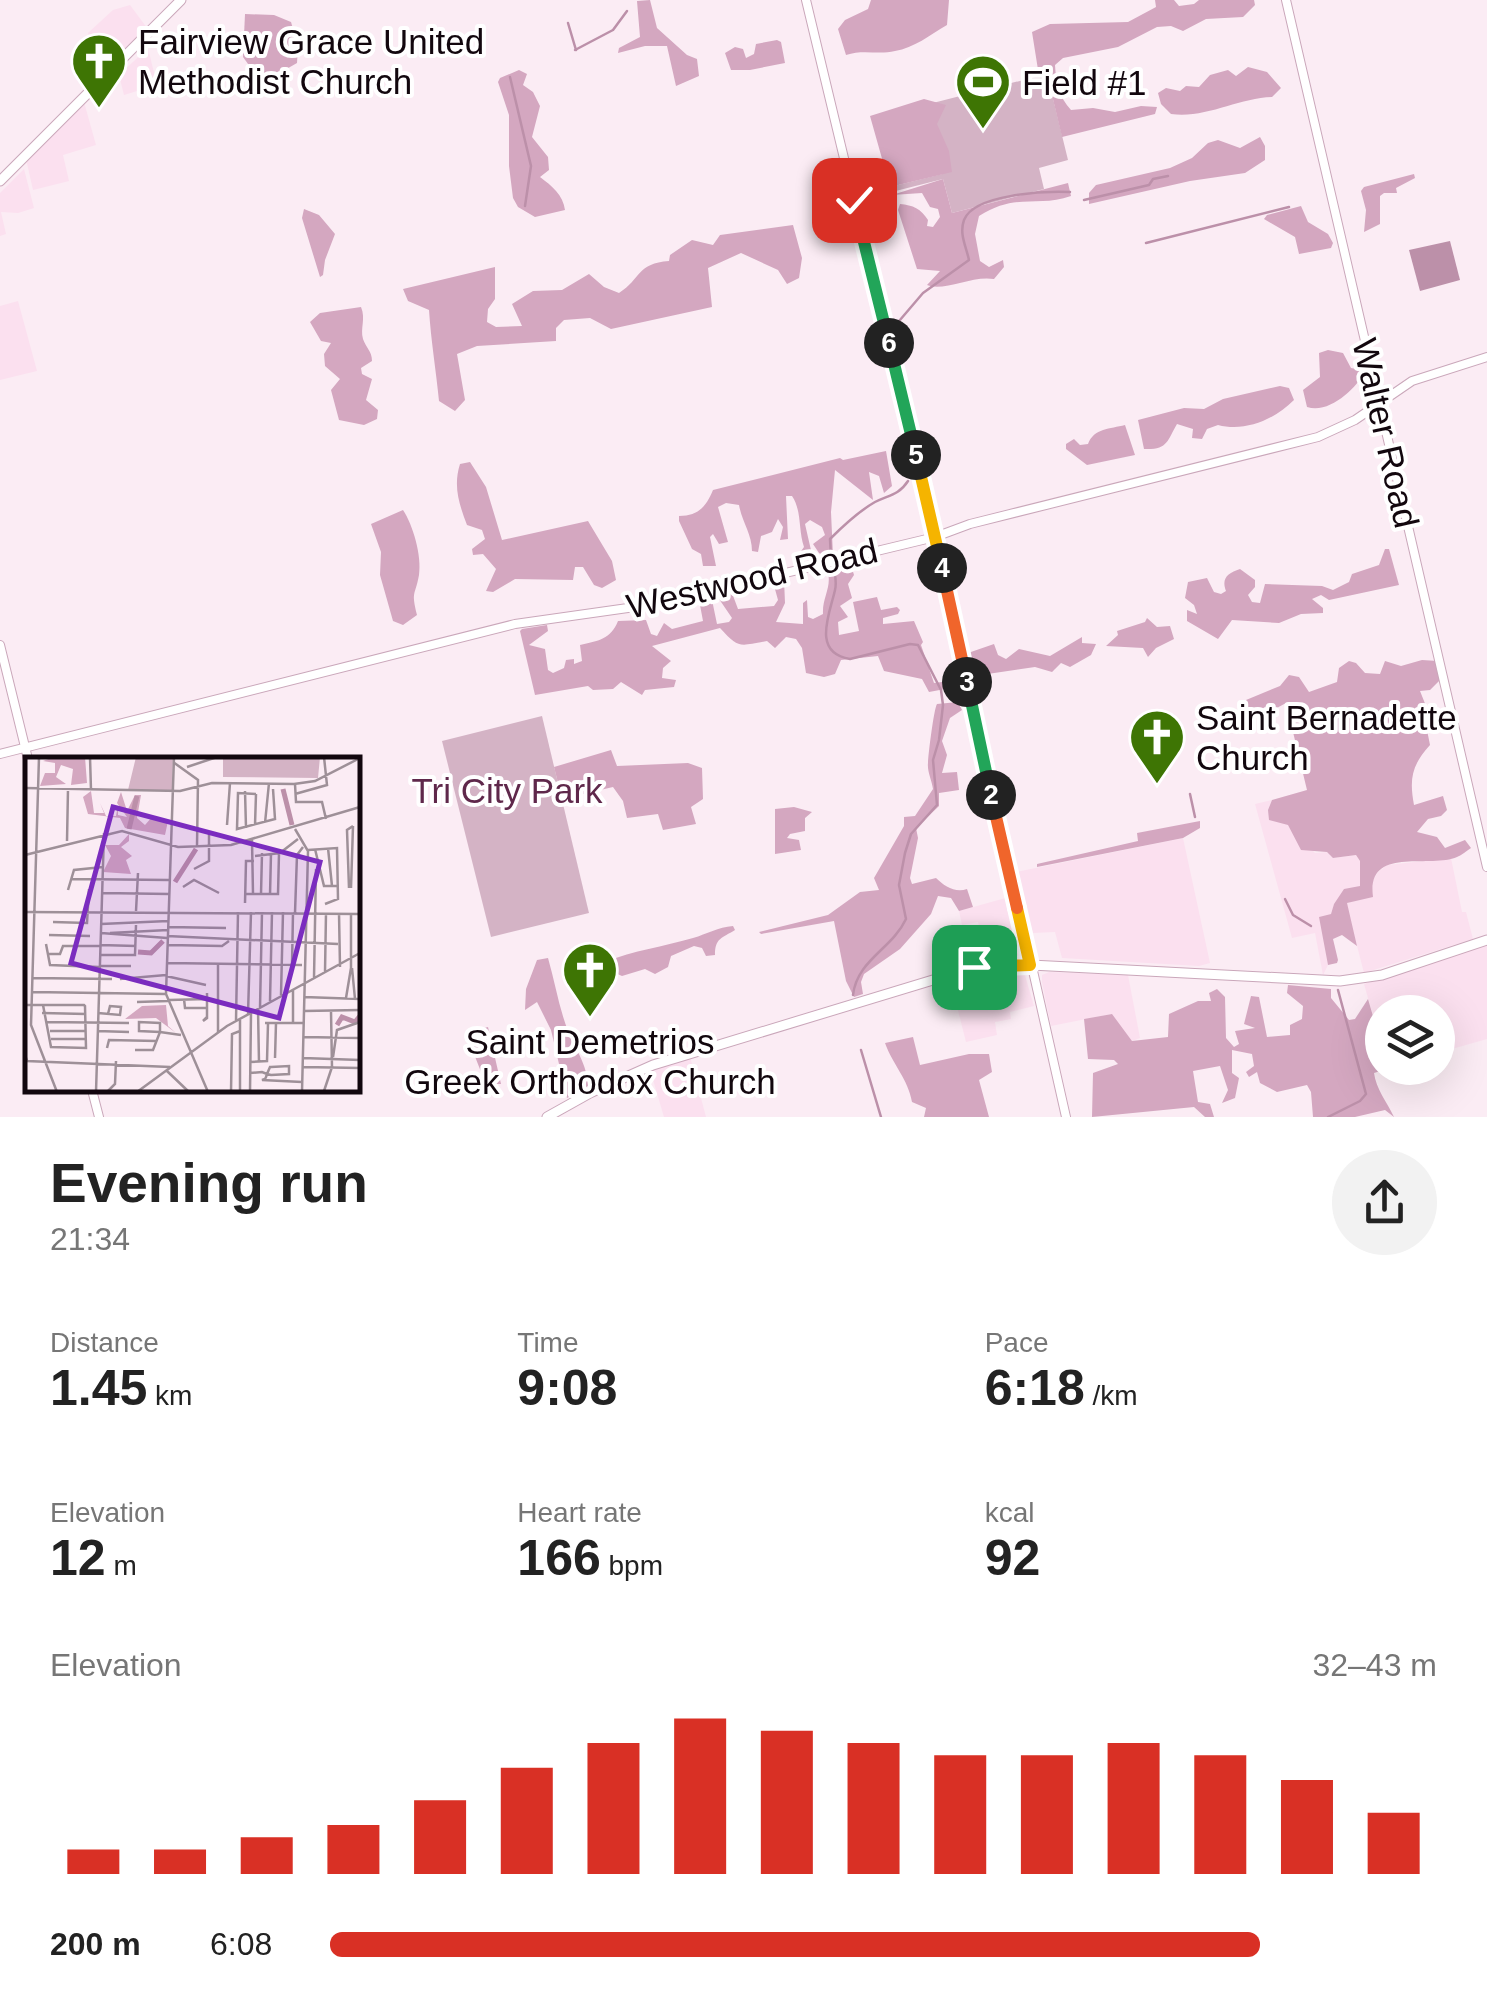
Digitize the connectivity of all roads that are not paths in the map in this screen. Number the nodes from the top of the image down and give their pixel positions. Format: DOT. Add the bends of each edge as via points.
graph roads {
  1 [pos="181,0"];
  2 [pos="806,0"];
  3 [pos="1286,0"];
  4 [pos="0,182"];
  5 [pos="1487,357"];
  6 [pos="1378,404"];
  7 [pos="935,537"];
  8 [pos="0,645"];
  9 [pos="26,748"];
  10 [pos="0,754"];
  11 [pos="28,757"];
  12 [pos="1487,867"];
  13 [pos="1487,940"];
  14 [pos="1030,965"];
  15 [pos="93,1092"];
  16 [pos="99,1117"];
  17 [pos="547,1117"];
  18 [pos="1066,1117"];
  1 -- 4 [label="main road"];
  2 -- 7 [label="street"];
  3 -- 6 [label="street, Walter Road"];
  5 -- 6 [label="street, Westwood Road" via="1429,374"];
  6 -- 7 [label="street, Westwood Road" via="1318,437"];
  6 -- 12 [label="street, Walter Road"];
  7 -- 9 [label="street, Westwood Road" via="656,604 515,624"];
  7 -- 14 [label="street"];
  8 -- 9 [label="street"];
  9 -- 10 [label="street, Westwood Road"];
  9 -- 11 [label="street"];
  13 -- 14 [label="main road" via="1382,975 1340,981"];
  14 -- 17 [label="main road" via="960,970 693,1052 628,1075"];
  14 -- 18 [label="street"];
  15 -- 16 [label="street"];
}
